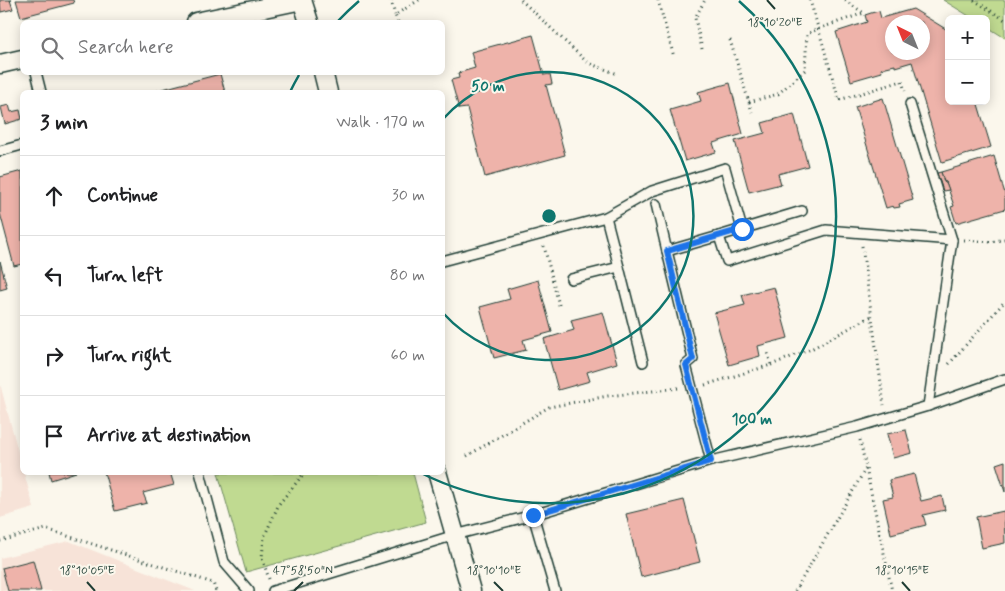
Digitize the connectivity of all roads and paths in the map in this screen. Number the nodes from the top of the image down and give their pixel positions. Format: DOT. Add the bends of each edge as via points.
graph roads {
  1 [pos="302,0"];
  2 [pos="391,0"];
  3 [pos="418,0"];
  4 [pos="521,0"];
  5 [pos="658,0"];
  6 [pos="704,0"];
  7 [pos="810,0"];
  8 [pos="844,0"];
  9 [pos="974,0"];
  10 [pos="395,15"];
  11 [pos="206,20"];
  12 [pos="307,20"];
  13 [pos="397,20"];
  14 [pos="1005,20"];
  15 [pos="818,29"];
  16 [pos="730,40"];
  17 [pos="702,49"];
  18 [pos="674,57"];
  19 [pos="20,59"];
  20 [pos="0,64"];
  21 [pos="618,74"];
  22 [pos="37,75"];
  23 [pos="324,75"];
  24 [pos="40,90"];
  25 [pos="328,90"];
  26 [pos="749,102"];
  27 [pos="910,104"];
  28 [pos="752,112"];
  29 [pos="20,146"];
  30 [pos="0,151"];
  31 [pos="656,204"];
  32 [pos="802,211"];
  33 [pos="606,217"];
  34 [pos="742,229"];
  35 [pos="860,233"];
  36 [pos="541,235"];
  37 [pos="719,236"];
  38 [pos="1005,239"];
  39 [pos="952,240"];
  40 [pos="667,251"];
  41 [pos="445,260"];
  42 [pos="619,267"];
  43 [pos="572,279"];
  44 [pos="1005,301"];
  45 [pos="560,309"];
  46 [pos="872,316"];
  47 [pos="767,350"];
  48 [pos="643,362"];
  49 [pos="771,365"];
  50 [pos="932,376"];
  51 [pos="1005,379"];
  52 [pos="691,386"];
  53 [pos="928,406"];
  54 [pos="886,418"];
  55 [pos="857,426"];
  56 [pos="467,456"];
  57 [pos="711,461"];
  58 [pos="866,468"];
  59 [pos="201,475"];
  60 [pos="303,475"];
  61 [pos="438,475"];
  62 [pos="533,515"];
  63 [pos="455,536"];
  64 [pos="0,541"];
  65 [pos="216,591"];
  66 [pos="250,591"];
  67 [pos="273,591"];
  68 [pos="471,591"];
  69 [pos="555,591"];
  70 [pos="795,591"];
  71 [pos="892,591"];
  1 -- 11 [label="street"];
  1 -- 12 [label="street"];
  2 -- 10 [label="path"];
  3 -- 10 [label="path"];
  4 -- 21 [label="path" via="588,63"];
  5 -- 18 [label="path"];
  6 -- 17 [label="path" via="695,18"];
  7 -- 15 [label="path"];
  8 -- 15 [label="path" via="864,13"];
  9 -- 14 [label="path"];
  10 -- 13 [label="path"];
  15 -- 26 [label="path" via="807,34 804,70 778,94"];
  15 -- 27 [label="path" via="839,100 902,80"];
  16 -- 26 [label="path"];
  19 -- 20 [label="street"];
  22 -- 24 [label="lane"];
  23 -- 25 [label="street"];
  26 -- 28 [label="path"];
  27 -- 39 [label="lane"];
  29 -- 30 [label="lane"];
  31 -- 40 [label="lane"];
  32 -- 34 [label="lane"];
  33 -- 34 [label="lane" via="652,191 726,168"];
  33 -- 36 [label="lane"];
  33 -- 42 [label="lane"];
  34 -- 37 [label="lane"];
  35 -- 37 [label="lane" via="826,230 727,261"];
  35 -- 39 [label="lane"];
  35 -- 46 [label="path"];
  36 -- 41 [label="lane"];
  36 -- 45 [label="path"];
  37 -- 40 [label="lane"];
  38 -- 39 [label="path" via="991,242"];
  39 -- 50 [label="lane"];
  40 -- 52 [label="lane" via="693,359 686,365"];
  42 -- 43 [label="lane"];
  42 -- 48 [label="lane"];
  44 -- 50 [label="path" via="942,370"];
  46 -- 49 [label="path" via="810,349"];
  46 -- 54 [label="path"];
  47 -- 49 [label="path"];
  49 -- 52 [label="path" via="705,385"];
  50 -- 53 [label="lane"];
  51 -- 53 [label="lane"];
  52 -- 56 [label="path" via="549,407"];
  52 -- 57 [label="lane"];
  53 -- 54 [label="lane"];
  54 -- 55 [label="lane"];
  55 -- 57 [label="lane"];
  55 -- 58 [label="path"];
  57 -- 62 [label="lane"];
  58 -- 70 [label="path"];
  58 -- 71 [label="path"];
  59 -- 66 [label="lane" via="224,562"];
  60 -- 67 [label="path" via="279,504 264,537 262,558"];
  61 -- 63 [label="street"];
  62 -- 63 [label="lane"];
  62 -- 69 [label="lane"];
  63 -- 67 [label="lane"];
  63 -- 68 [label="street"];
  64 -- 65 [label="path" via="46,529 213,583"];
}
